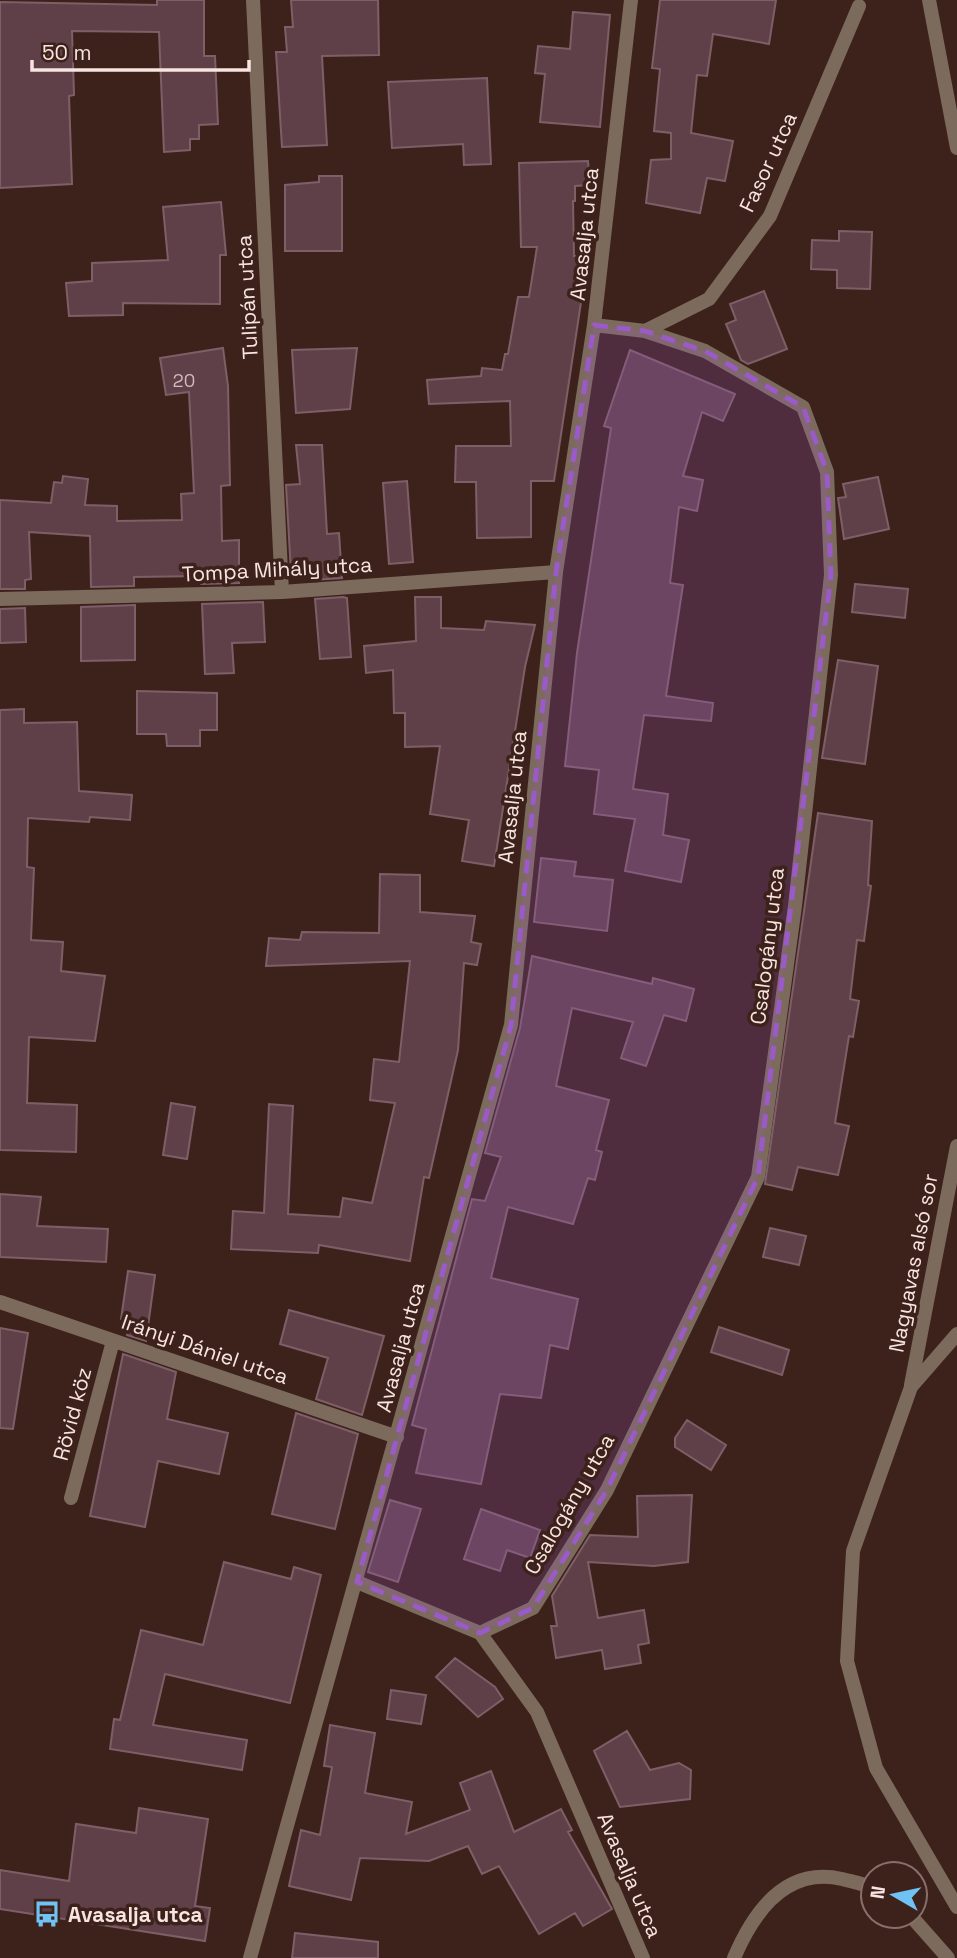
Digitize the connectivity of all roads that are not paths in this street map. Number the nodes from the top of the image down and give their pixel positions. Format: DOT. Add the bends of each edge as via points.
graph roads {
  1 [pos="253,0"];
  2 [pos="631,0"];
  3 [pos="929,0"];
  4 [pos="859,6"];
  5 [pos="957,148"];
  6 [pos="594,325"];
  7 [pos="645,331"];
  8 [pos="556,572"];
  9 [pos="282,592"];
  10 [pos="0,599"];
  11 [pos="957,1146"];
  12 [pos="0,1302"];
  13 [pos="957,1334"];
  14 [pos="113,1340"];
  15 [pos="911,1387"];
  16 [pos="397,1437"];
  17 [pos="71,1498"];
  18 [pos="357,1582"];
  19 [pos="480,1633"];
  20 [pos="859,1885"];
  21 [pos="957,1907"];
  22 [pos="923,1930"];
  23 [pos="250,1958"];
  24 [pos="643,1958"];
  25 [pos="734,1958"];
  26 [pos="948,1958"];
  1 -- 9 [label="street, Tulipán utca"];
  2 -- 6 [label="street, Avasalja utca"];
  3 -- 5 [label="street"];
  4 -- 7 [label="street, Fasor utca" via="770,216 709,299"];
  6 -- 7 [label="street, Csalogány utca"];
  6 -- 8 [label="street, Avasalja utca"];
  7 -- 19 [label="street, Csalogány utca" via="705,351 803,407 827,472 831,575 794,906 758,1177 607,1490 533,1608"];
  8 -- 9 [label="street, Tompa Mihály utca"];
  8 -- 16 [label="street, Avasalja utca" via="510,1025"];
  9 -- 10 [label="street, Tompa Mihály utca"];
  11 -- 15 [label="street, Nagyavas alsó sor"];
  12 -- 14 [label="street, Irányi Dániel utca"];
  13 -- 15 [label="street"];
  14 -- 16 [label="street, Irányi Dániel utca"];
  14 -- 17 [label="street, Rövid köz"];
  15 -- 21 [label="street" via="853,1552 847,1661 876,1768"];
  16 -- 18 [label="street, Avasalja utca"];
  18 -- 19 [label="street"];
  18 -- 23 [label="street, Avasalja utca"];
  19 -- 24 [label="street, Avasalja utca" via="537,1712"];
  20 -- 25 [label="street" via="835,1878 800,1880 774,1896 748,1924"];
  22 -- 26 [label="street"];
}
